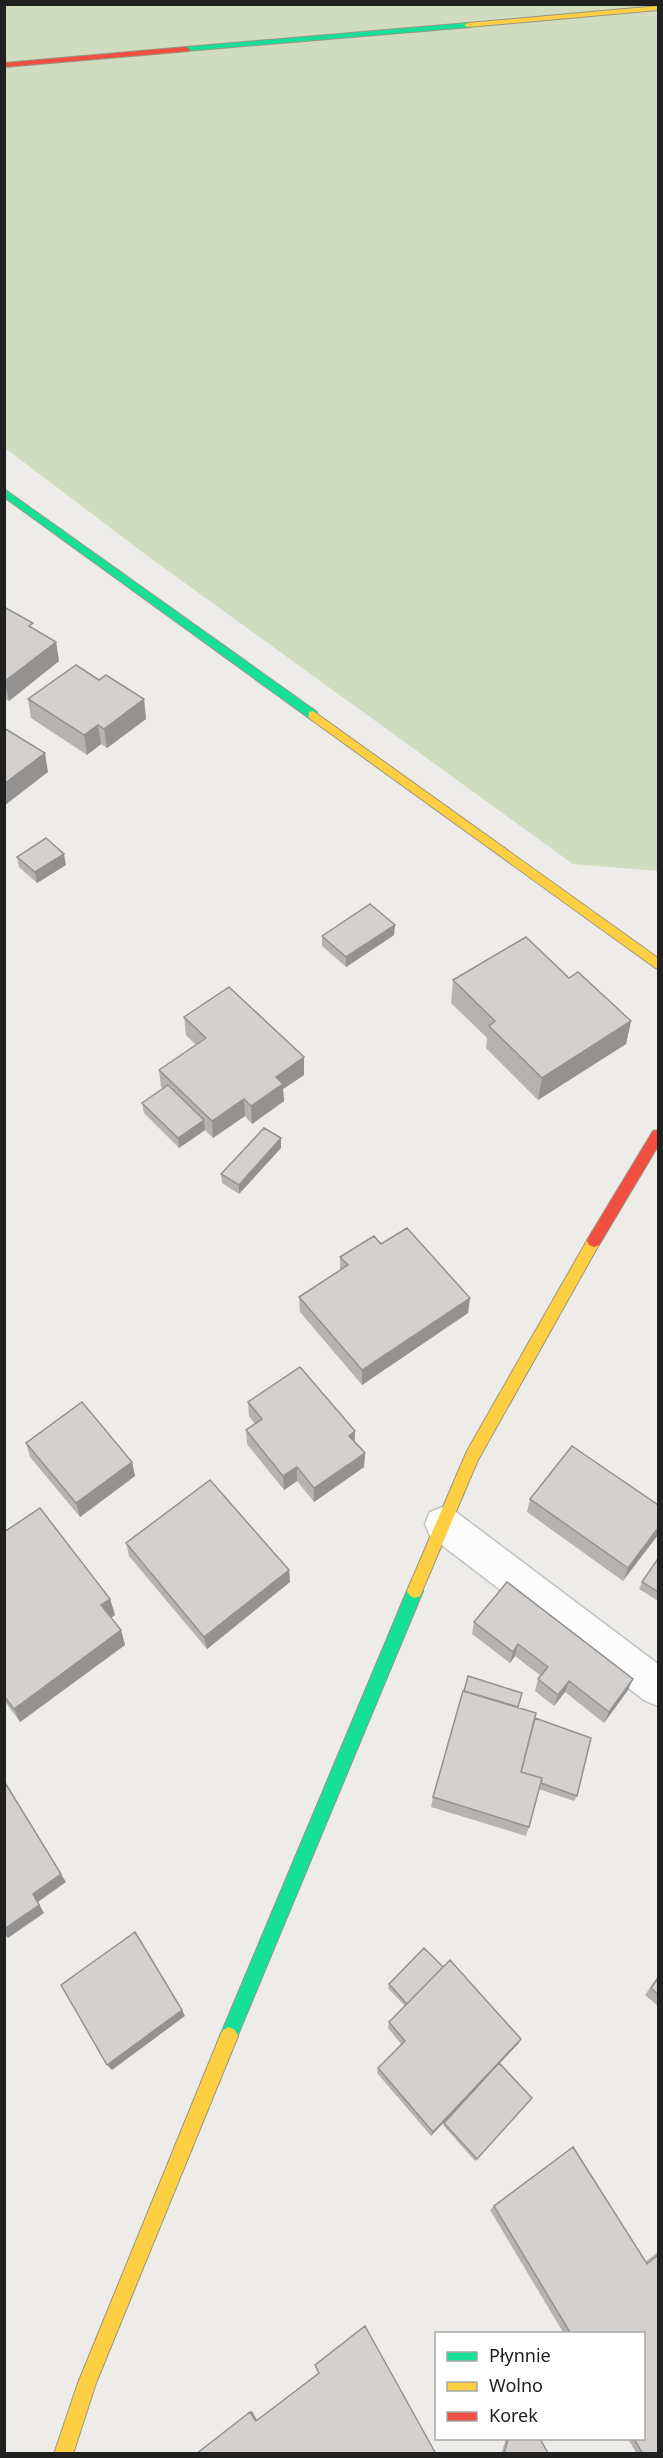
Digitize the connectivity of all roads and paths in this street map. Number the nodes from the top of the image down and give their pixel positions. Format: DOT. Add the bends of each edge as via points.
graph roads {
  1 [pos="658,8"];
  2 [pos="4,65"];
  3 [pos="4,492"];
  4 [pos="658,964"];
  5 [pos="658,1135"];
  6 [pos="443,1524"];
  7 [pos="658,1687"];
  8 [pos="63,2454"];
  1 -- 2 [label="street"];
  3 -- 4 [label="street"];
  5 -- 6 [label="street" via="472,1456"];
  6 -- 7 [label="street"];
  6 -- 8 [label="street" via="87,2383"];
}
